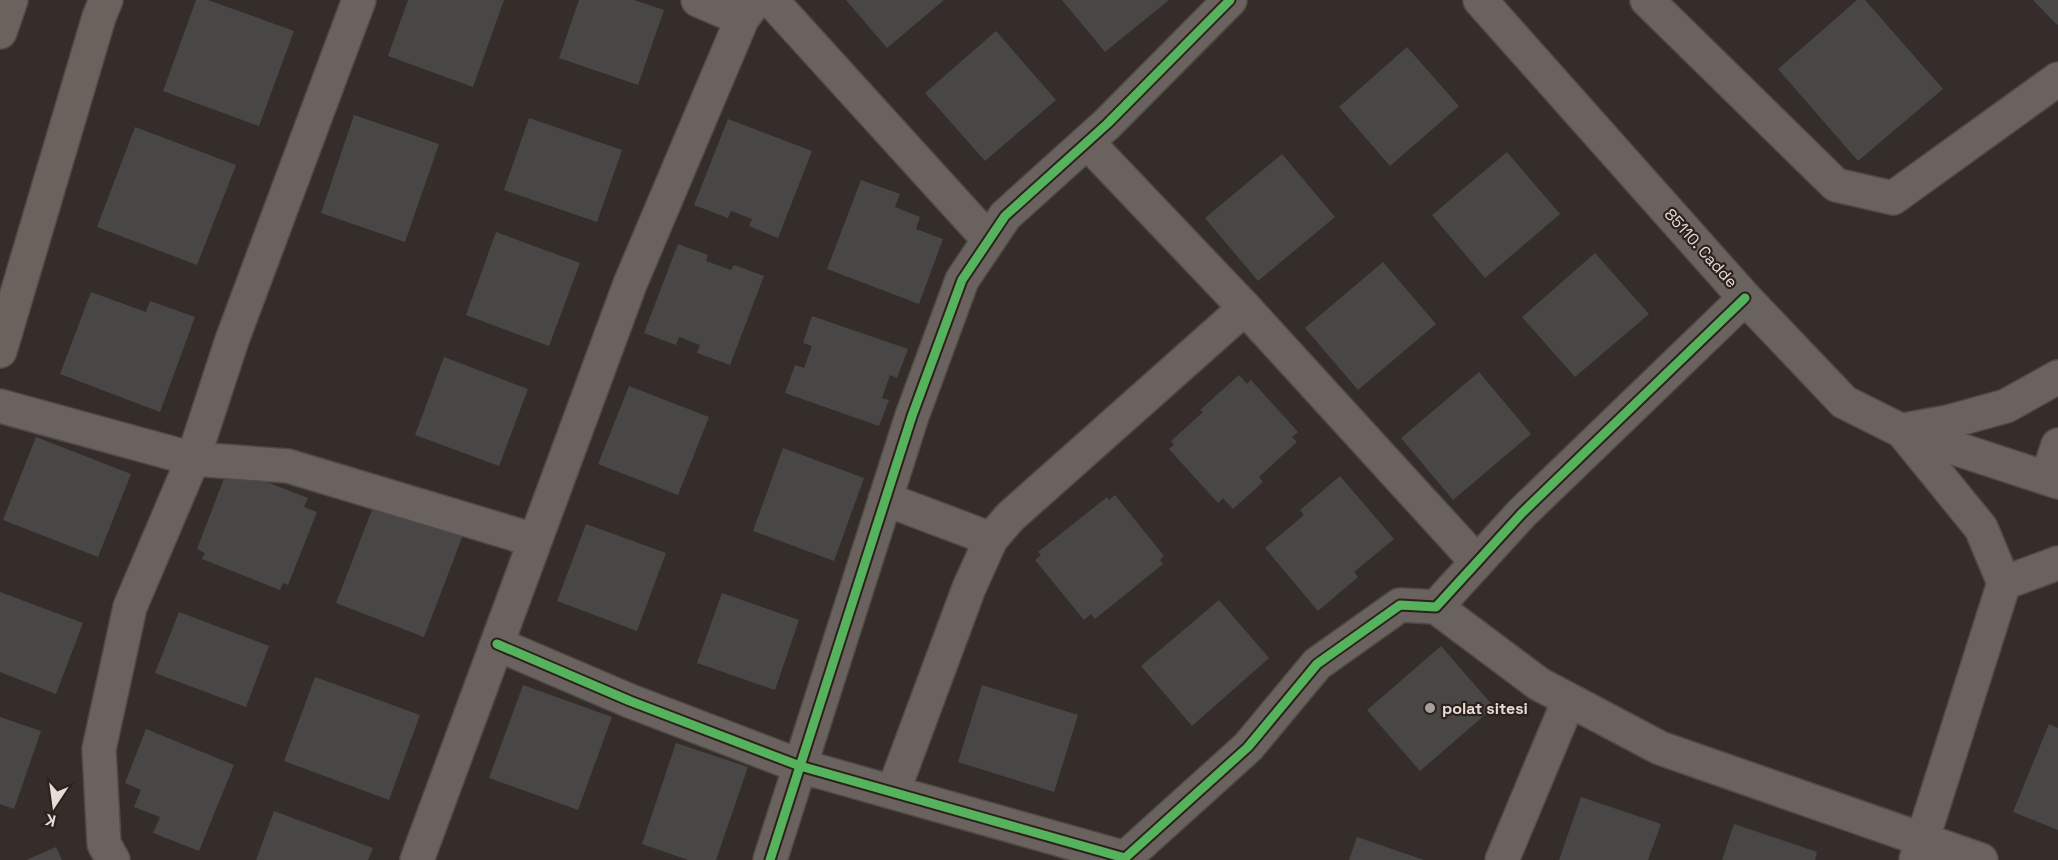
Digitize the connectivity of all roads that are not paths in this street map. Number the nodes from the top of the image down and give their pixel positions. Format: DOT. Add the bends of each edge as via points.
graph roads {
  1 [pos="11,0"];
  2 [pos="106,0"];
  3 [pos="359,0"];
  4 [pos="698,0"];
  5 [pos="771,0"];
  6 [pos="1230,0"];
  7 [pos="1480,0"];
  8 [pos="1647,0"];
  9 [pos="749,10"];
  10 [pos="0,32"];
  11 [pos="2058,79"];
  12 [pos="1087,142"];
  13 [pos="989,240"];
  14 [pos="1745,298"];
  15 [pos="1245,308"];
  16 [pos="0,351"];
  17 [pos="2058,376"];
  18 [pos="0,406"];
  19 [pos="1902,431"];
  20 [pos="2058,445"];
  21 [pos="193,459"];
  22 [pos="2053,480"];
  23 [pos="885,499"];
  24 [pos="991,539"];
  25 [pos="534,540"];
  26 [pos="1477,562"];
  27 [pos="2058,563"];
  28 [pos="2004,583"];
  29 [pos="1436,607"];
  30 [pos="497,644"];
  31 [pos="1569,700"];
  32 [pos="800,766"];
  33 [pos="893,792"];
  34 [pos="1920,850"];
  35 [pos="113,860"];
  36 [pos="417,860"];
  37 [pos="770,860"];
  38 [pos="1502,860"];
  39 [pos="1981,860"];
  1 -- 10 [label="main road"];
  2 -- 16 [label="main road"];
  3 -- 21 [label="street" via="232,340"];
  4 -- 9 [label="street"];
  5 -- 13 [label="street"];
  6 -- 12 [label="street"];
  7 -- 14 [label="street, 85110. Cadde"];
  8 -- 11 [label="street" via="1836,185 1893,198"];
  9 -- 25 [label="street" via="630,284"];
  12 -- 13 [label="street" via="1005,216"];
  12 -- 15 [label="street"];
  13 -- 23 [label="street" via="962,280"];
  14 -- 19 [label="street, 85110. Cadde" via="1844,402"];
  14 -- 26 [label="street" via="1522,513"];
  15 -- 24 [label="street" via="1010,517"];
  15 -- 26 [label="street"];
  17 -- 19 [label="street" via="2006,406"];
  18 -- 21 [label="street"];
  19 -- 22 [label="street, 85110. Cadde"];
  19 -- 28 [label="street" via="1981,528"];
  20 -- 22 [label="street"];
  21 -- 25 [label="street" via="288,466"];
  21 -- 35 [label="street" via="130,607 99,749 104,844"];
  23 -- 24 [label="street"];
  23 -- 32 [label="street"];
  24 -- 33 [label="street"];
  25 -- 30 [label="street"];
  26 -- 29 [label="street"];
  27 -- 28 [label="street"];
  28 -- 34 [label="street"];
  29 -- 31 [label="street" via="1539,684"];
  29 -- 33 [label="street" via="1400,604 1317,664 1248,747 1125,858"];
  30 -- 32 [label="street" via="630,701"];
  30 -- 36 [label="street"];
  31 -- 34 [label="street" via="1660,748"];
  31 -- 38 [label="street"];
  32 -- 33 [label="street"];
  32 -- 37 [label="street"];
  34 -- 39 [label="street"];
}
